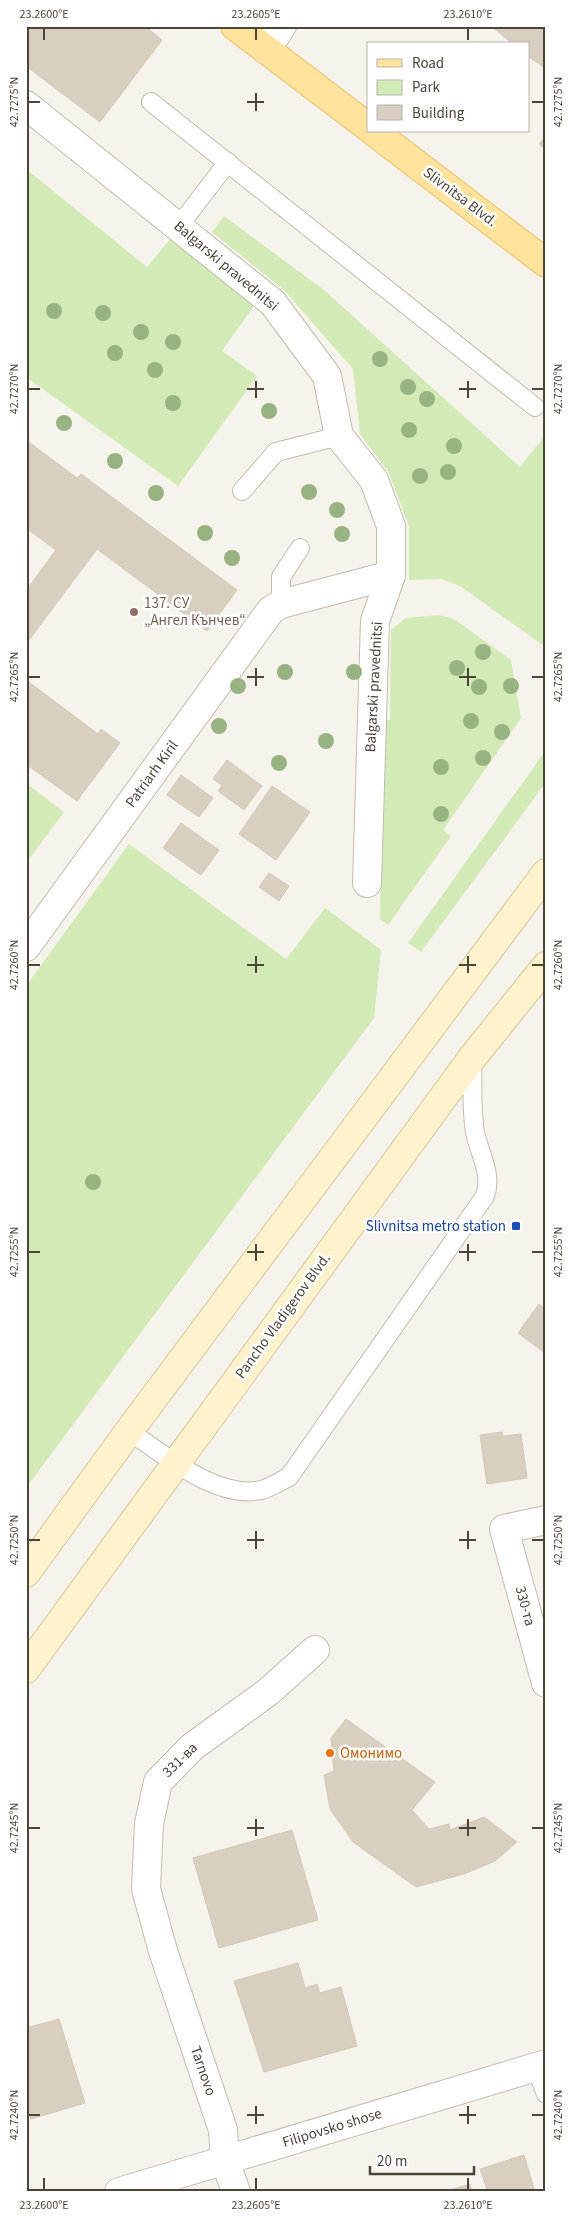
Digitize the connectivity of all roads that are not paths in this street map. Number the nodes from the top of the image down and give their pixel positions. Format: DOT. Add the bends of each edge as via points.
graph roads {
  1 [pos="235,26"];
  2 [pos="282,26"];
  3 [pos="266,50"];
  4 [pos="151,102"];
  5 [pos="26,105"];
  6 [pos="367,127"];
  7 [pos="374,132"];
  8 [pos="228,162"];
  9 [pos="178,227"];
  10 [pos="546,263"];
  11 [pos="535,407"];
  12 [pos="339,436"];
  13 [pos="242,491"];
  14 [pos="300,548"];
  15 [pos="391,575"];
  16 [pos="281,604"];
  17 [pos="546,873"];
  18 [pos="367,883"];
  19 [pos="26,947"];
  20 [pos="546,966"];
  21 [pos="472,1058"];
  22 [pos="129,1431"];
  23 [pos="176,1463"];
  24 [pos="546,1520"];
  25 [pos="26,1573"];
  26 [pos="315,1650"];
  27 [pos="26,1669"];
  28 [pos="546,1683"];
  29 [pos="163,1951"];
  30 [pos="541,2066"];
  31 [pos="546,2094"];
  32 [pos="225,2160"];
  33 [pos="119,2192"];
  34 [pos="236,2192"];
  1 -- 3 [label="main road"];
  2 -- 3 [label="street"];
  3 -- 6 [label="main road"];
  4 -- 8 [label="lane"];
  5 -- 9 [label="street, Balgarski pravednitsi"];
  7 -- 10 [label="main road, Slivnitsa Blvd."];
  8 -- 9 [label="lane"];
  8 -- 11 [label="lane"];
  9 -- 12 [label="street, Balgarski pravednitsi" via="274,302 327,376"];
  12 -- 13 [label="lane" via="276,452"];
  12 -- 15 [label="street, Balgarski pravednitsi" via="374,480 390,526"];
  14 -- 16 [label="lane" via="281,577"];
  15 -- 16 [label="street"];
  15 -- 18 [label="street, Balgarski pravednitsi" via="375,621"];
  16 -- 19 [label="street, Patriarh Kiril" via="271,610"];
  17 -- 22 [label="main road"];
  20 -- 21 [label="main road, Pancho Vladigerov Blvd."];
  21 -- 23 [label="main road, Pancho Vladigerov Blvd."];
  21 -- 23 [label="lane" via="473,1116 487,1174 485,1196 289,1477 262,1490 240,1492 206,1481"];
  22 -- 23 [label="lane"];
  22 -- 25 [label="main road"];
  23 -- 27 [label="main road, Pancho Vladigerov Blvd."];
  24 -- 28 [label="street, 330-та" via="504,1529"];
  26 -- 29 [label="street, 331-ва" via="268,1692 192,1747 158,1782 149,1824 146,1889"];
  29 -- 32 [label="street, Tarnovo" via="224,2130"];
  30 -- 31 [label="lane"];
  30 -- 32 [label="street, Filipovsko shose"];
  32 -- 33 [label="street, Filipovsko shose"];
  32 -- 34 [label="street, Tarnovo"];
}
